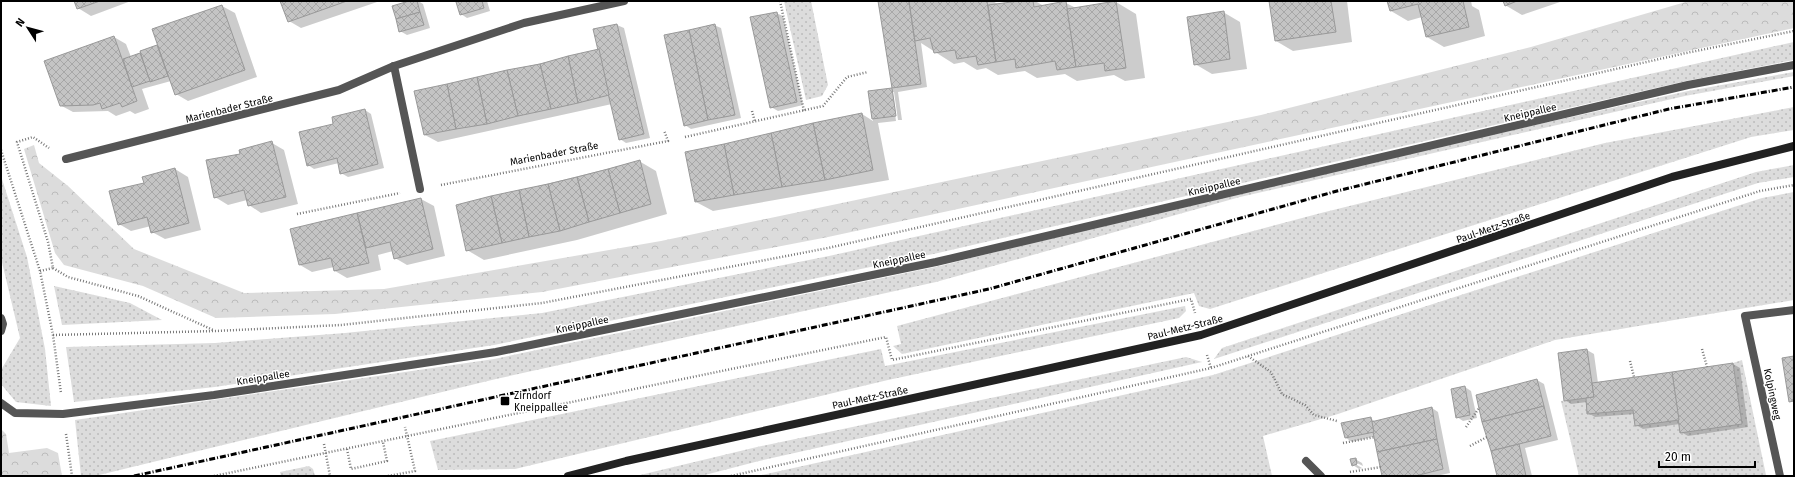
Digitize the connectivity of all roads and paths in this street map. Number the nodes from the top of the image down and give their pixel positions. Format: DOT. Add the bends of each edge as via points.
graph roads {
  1 [pos="624,1"];
  2 [pos="780,1"];
  3 [pos="1794,31"];
  4 [pos="1794,65"];
  5 [pos="394,66"];
  6 [pos="868,72"];
  7 [pos="752,111"];
  8 [pos="804,111"];
  9 [pos="755,122"];
  10 [pos="664,130"];
  11 [pos="685,137"];
  12 [pos="1794,146"];
  13 [pos="1,150"];
  14 [pos="66,159"];
  15 [pos="1794,185"];
  16 [pos="420,189"];
  17 [pos="297,214"];
  18 [pos="54,268"];
  19 [pos="40,271"];
  20 [pos="1794,310"];
  21 [pos="1195,313"];
  22 [pos="1,318"];
  23 [pos="216,331"];
  24 [pos="1,332"];
  25 [pos="53,335"];
  26 [pos="1702,349"];
  27 [pos="1206,352"];
  28 [pos="1248,356"];
  29 [pos="1630,361"];
  30 [pos="1707,367"];
  31 [pos="1211,368"];
  32 [pos="1634,377"];
  33 [pos="1,403"];
  34 [pos="1479,408"];
  35 [pos="63,414"];
  36 [pos="1337,421"];
  37 [pos="405,427"];
  38 [pos="1466,427"];
  39 [pos="407,437"];
  40 [pos="1375,437"];
  41 [pos="1487,437"];
  42 [pos="383,442"];
  43 [pos="1343,443"];
  44 [pos="324,444"];
  45 [pos="1470,446"];
  46 [pos="347,449"];
  47 [pos="326,453"];
  48 [pos="1306,461"];
  49 [pos="1380,467"];
  50 [pos="237,472"];
  51 [pos="1350,472"];
  52 [pos="72,476"];
  53 [pos="214,476"];
  54 [pos="238,476"];
  55 [pos="330,476"];
  56 [pos="388,476"];
  57 [pos="568,476"];
  58 [pos="730,476"];
  59 [pos="1322,476"];
  60 [pos="1780,476"];
  1 -- 5 [label="street, Marienbader Straße" via="524,23"];
  2 -- 8 [label="path"];
  3 -- 23 [label="path" via="828,248 542,303 341,324"];
  4 -- 35 [label="street, Kneippallee" via="1688,85 936,262 496,352 214,395"];
  5 -- 14 [label="street, Marienbader Straße" via="339,90"];
  5 -- 16 [label="street"];
  6 -- 8 [label="path" via="847,77 823,106"];
  7 -- 9 [label="path"];
  8 -- 9 [label="path"];
  9 -- 11 [label="path"];
  10 -- 16 [label="path, Marienbader Straße" via="668,141"];
  12 -- 57 [label="street, Paul-Metz-Straße" via="1672,177 1201,335 626,461"];
  13 -- 19 [label="path"];
  14 -- 18 [label="path" via="33,137 17,142"];
  15 -- 28 [label="path" via="1760,191"];
  16 -- 17 [label="path, Marienbader Straße"];
  18 -- 19 [label="path"];
  18 -- 23 [label="path" via="68,277 138,296"];
  19 -- 25 [label="path"];
  20 -- 60 [label="street, Kolpingweg" via="1745,316"];
  21 -- 39 [label="path" via="1190,299 892,360 886,337"];
  22 -- 24 [label="street"];
  23 -- 25 [label="path"];
  25 -- 35 [label="path"];
  26 -- 30 [label="path"];
  27 -- 31 [label="path"];
  28 -- 31 [label="path"];
  28 -- 36 [label="path" via="1271,372 1282,394 1305,405 1314,415"];
  29 -- 32 [label="path"];
  31 -- 58 [label="path"];
  33 -- 35 [label="street, Kneippallee" via="15,413"];
  34 -- 38 [label="path"];
  35 -- 52 [label="path"];
  37 -- 39 [label="path"];
  39 -- 42 [label="path"];
  39 -- 56 [label="path" via="415,471"];
  40 -- 43 [label="path"];
  41 -- 45 [label="path"];
  42 -- 46 [label="path"];
  42 -- 46 [label="path" via="387,461 351,468"];
  44 -- 47 [label="path"];
  46 -- 47 [label="path"];
  47 -- 50 [label="path"];
  47 -- 55 [label="path"];
  48 -- 59 [label="street"];
  49 -- 51 [label="path"];
  50 -- 53 [label="path"];
  50 -- 54 [label="path"];
}
